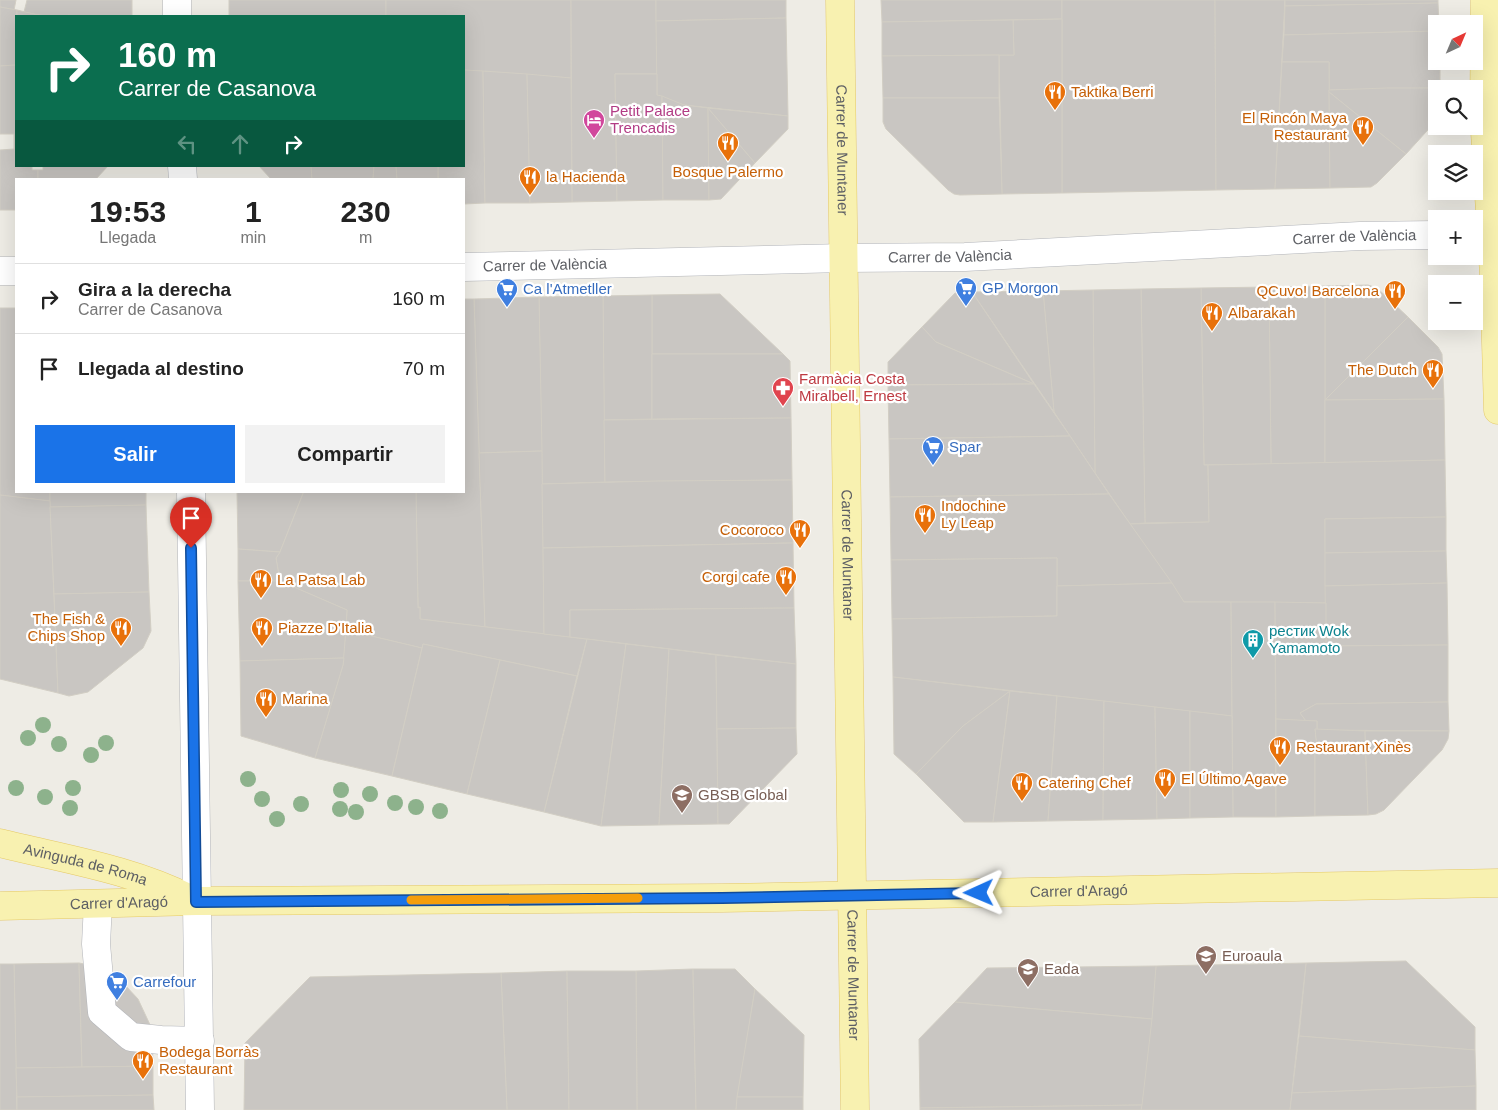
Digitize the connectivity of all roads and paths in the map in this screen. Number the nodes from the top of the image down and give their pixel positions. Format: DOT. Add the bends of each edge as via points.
graph roads {
  1 [pos="177,0"];
  2 [pos="840,0"];
  3 [pos="1485,0"];
  4 [pos="177,15"];
  5 [pos="1488,235"];
  6 [pos="1428,236"];
  7 [pos="844,258"];
  8 [pos="465,267"];
  9 [pos="0,271"];
  10 [pos="15,271"];
  11 [pos="1498,410"];
  12 [pos="191,493"];
  13 [pos="0,843"];
  14 [pos="1498,883"];
  15 [pos="852,895"];
  16 [pos="196,902"];
  17 [pos="98,904"];
  18 [pos="0,906"];
  19 [pos="200,1041"];
  20 [pos="200,1110"];
  21 [pos="855,1110"];
  1 -- 4 [label="street"];
  2 -- 7 [label="main road, Carrer de Muntaner"];
  3 -- 5 [label="main road"];
  5 -- 11 [label="main road"];
  6 -- 7 [label="street, Carrer de València" via="1360,236 964,257"];
  7 -- 8 [label="street, Carrer de València"];
  7 -- 15 [label="main road, Carrer de Muntaner"];
  9 -- 10 [label="street"];
  12 -- 16 [label="street"];
  13 -- 16 [label="main road, Avinguda de Roma" via="130,874 166,886"];
  14 -- 15 [label="main road, Carrer d'Aragó"];
  15 -- 16 [label="main road, Carrer d'Aragó"];
  15 -- 21 [label="main road, Carrer de Muntaner"];
  16 -- 17 [label="main road, Carrer d'Aragó"];
  16 -- 19 [label="street"];
  17 -- 18 [label="main road, Carrer d'Aragó"];
  17 -- 19 [label="street" via="96,944 102,1012 131,1037"];
  19 -- 20 [label="street"];
}
